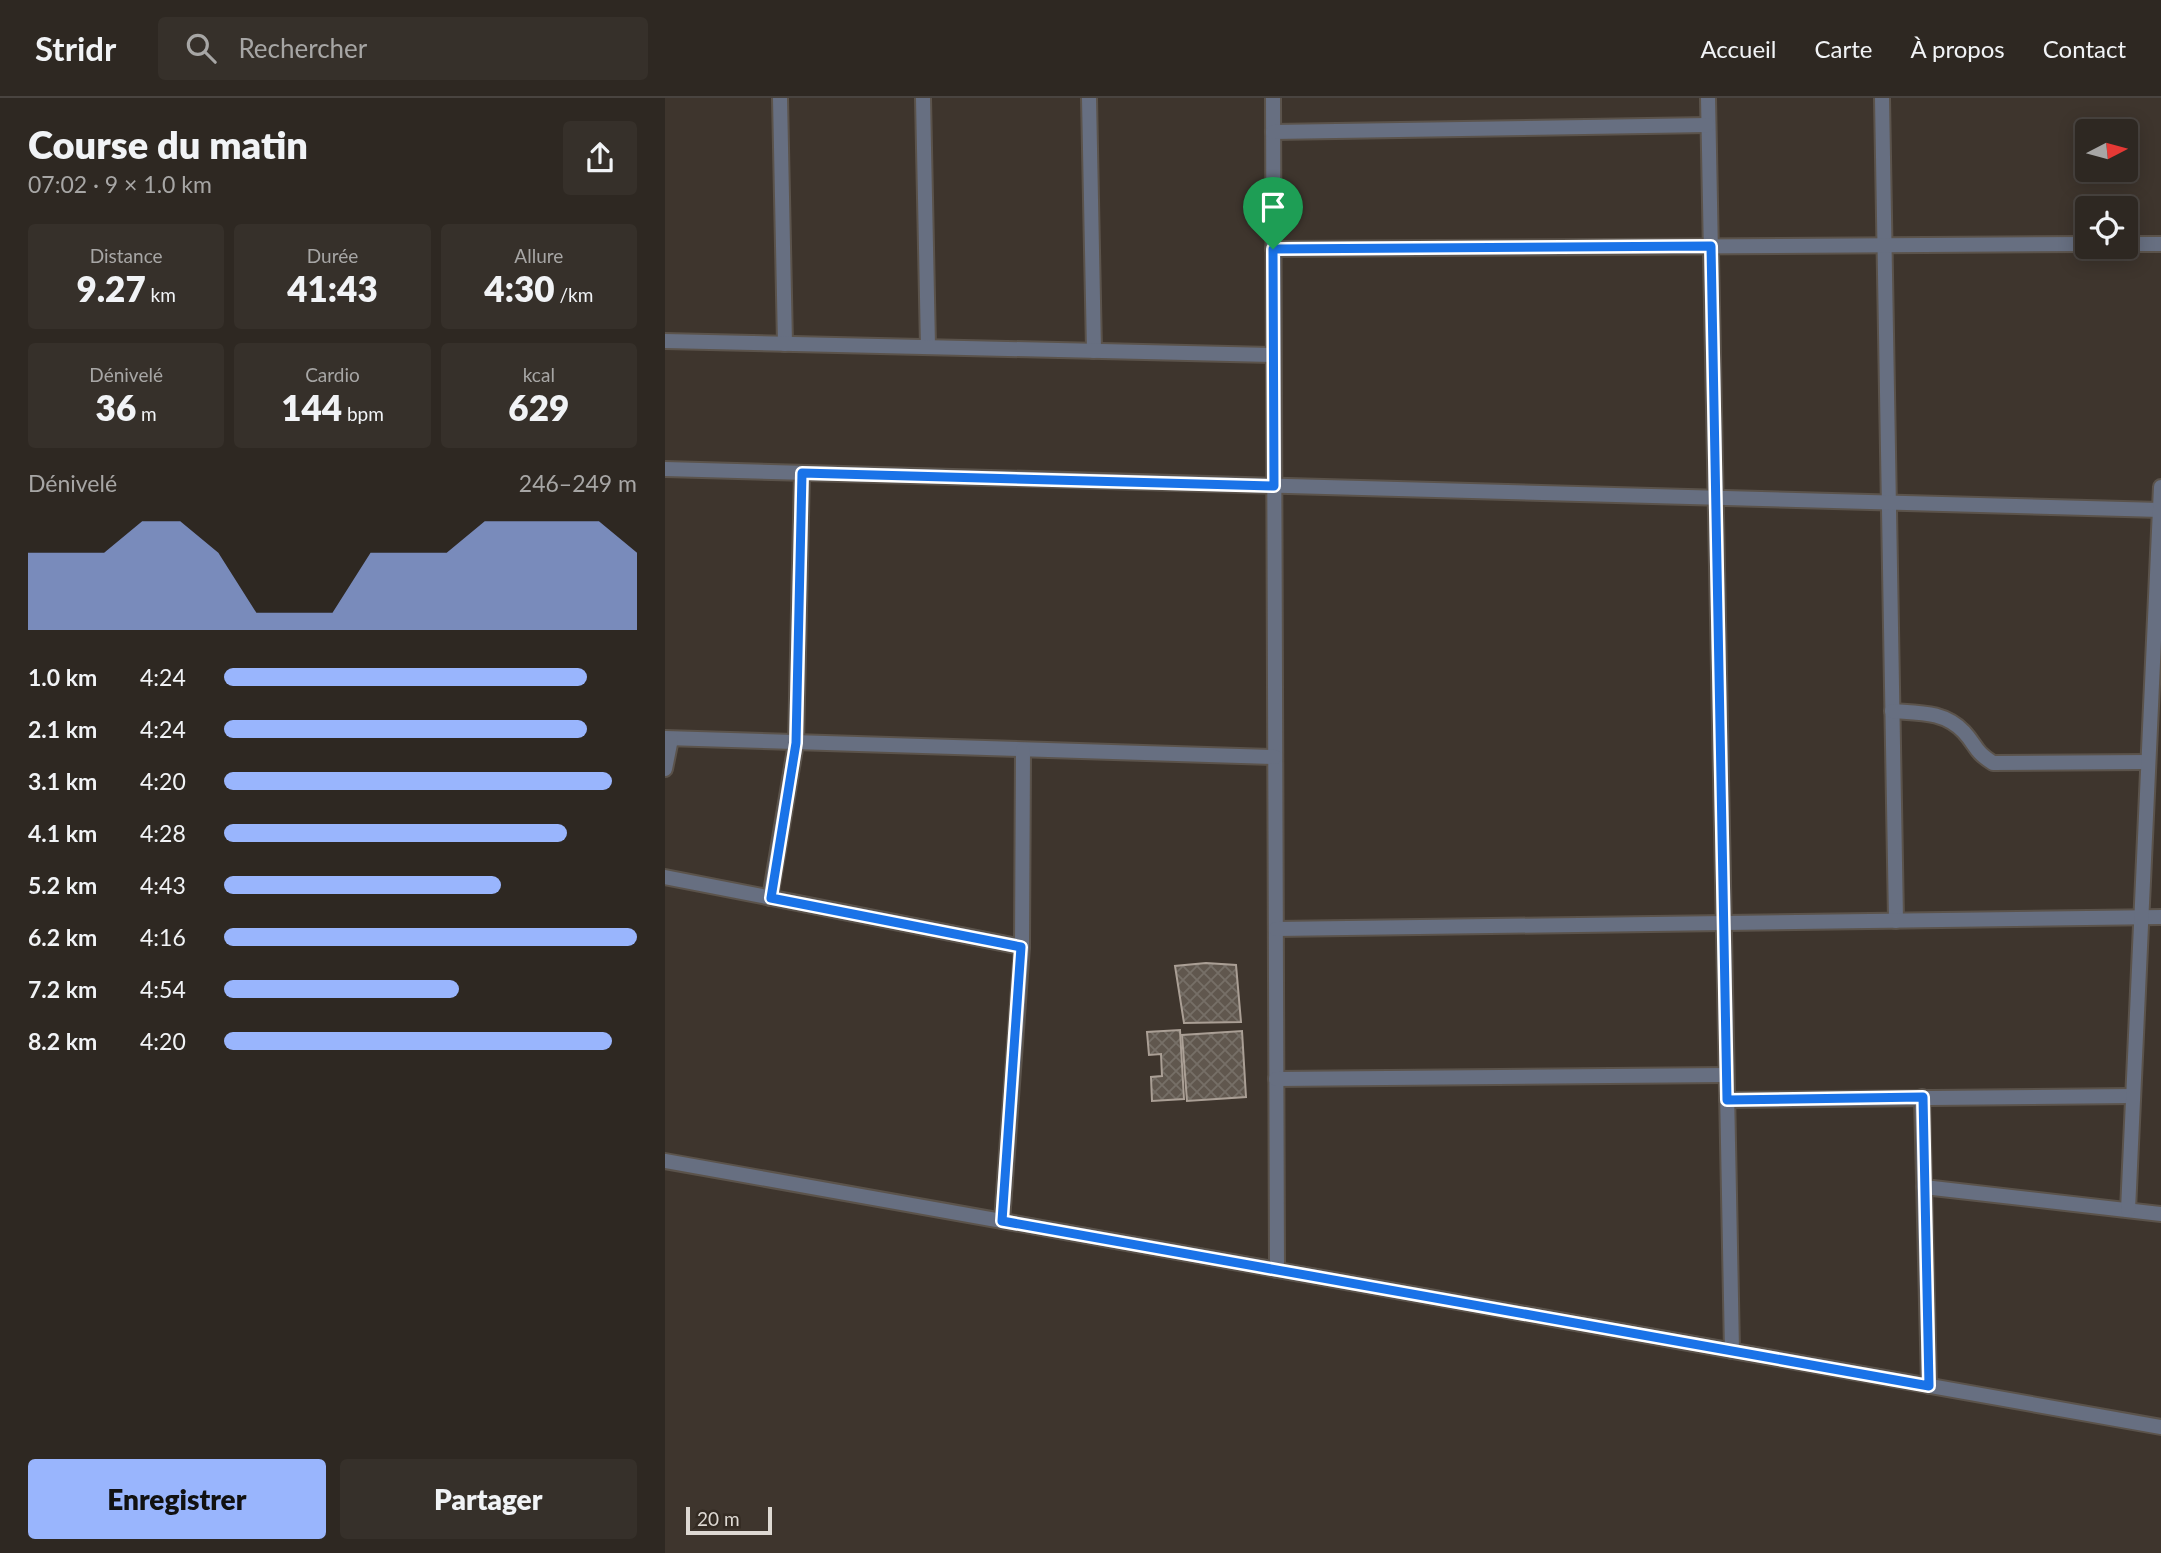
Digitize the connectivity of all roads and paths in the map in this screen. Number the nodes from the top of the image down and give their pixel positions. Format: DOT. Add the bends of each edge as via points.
graph roads {
  1 [pos="780,98"];
  2 [pos="923,98"];
  3 [pos="1089,98"];
  4 [pos="1273,98"];
  5 [pos="1708,98"];
  6 [pos="1882,98"];
  7 [pos="1709,125"];
  8 [pos="1273,132"];
  9 [pos="2075,244"];
  10 [pos="2138,244"];
  11 [pos="2161,244"];
  12 [pos="1885,245"];
  13 [pos="1711,246"];
  14 [pos="1273,249"];
  15 [pos="665,341"];
  16 [pos="785,344"];
  17 [pos="928,347"];
  18 [pos="1094,351"];
  19 [pos="1273,355"];
  20 [pos="665,469"];
  21 [pos="802,473"];
  22 [pos="1274,486"];
  23 [pos="2161,487"];
  24 [pos="1716,498"];
  25 [pos="1888,502"];
  26 [pos="2161,510"];
  27 [pos="1892,711"];
  28 [pos="668,739"];
  29 [pos="796,743"];
  30 [pos="1023,750"];
  31 [pos="1275,757"];
  32 [pos="2148,762"];
  33 [pos="665,769"];
  34 [pos="665,877"];
  35 [pos="771,898"];
  36 [pos="2161,917"];
  37 [pos="2141,918"];
  38 [pos="1896,921"];
  39 [pos="1724,923"];
  40 [pos="1276,929"];
  41 [pos="1021,947"];
  42 [pos="1726,1075"];
  43 [pos="1276,1079"];
  44 [pos="2133,1096"];
  45 [pos="1923,1097"];
  46 [pos="1727,1100"];
  47 [pos="665,1161"];
  48 [pos="1924,1187"];
  49 [pos="2128,1210"];
  50 [pos="2161,1214"];
  51 [pos="1002,1221"];
  52 [pos="1277,1270"];
  53 [pos="1732,1351"];
  54 [pos="1929,1386"];
  55 [pos="2161,1427"];
  1 -- 16 [label="street"];
  2 -- 17 [label="street"];
  3 -- 18 [label="street"];
  4 -- 8 [label="street"];
  5 -- 7 [label="street"];
  6 -- 12 [label="street"];
  7 -- 8 [label="street"];
  7 -- 13 [label="street"];
  8 -- 14 [label="street"];
  9 -- 12 [label="street"];
  10 -- 11 [label="street"];
  12 -- 13 [label="street"];
  12 -- 25 [label="street"];
  13 -- 14 [label="street"];
  13 -- 24 [label="street"];
  14 -- 19 [label="street"];
  15 -- 16 [label="street"];
  16 -- 17 [label="street"];
  17 -- 18 [label="street"];
  18 -- 19 [label="street"];
  19 -- 22 [label="street"];
  20 -- 21 [label="street"];
  21 -- 22 [label="street"];
  21 -- 29 [label="street"];
  22 -- 24 [label="street"];
  22 -- 31 [label="street"];
  23 -- 26 [label="street"];
  24 -- 25 [label="street"];
  24 -- 39 [label="street"];
  25 -- 26 [label="street"];
  25 -- 27 [label="street"];
  26 -- 32 [label="street"];
  27 -- 32 [label="street" via="1939,715 1965,733 1978,754 1993,763"];
  27 -- 38 [label="street"];
  28 -- 29 [label="street"];
  28 -- 33 [label="street"];
  29 -- 30 [label="street"];
  29 -- 35 [label="street"];
  30 -- 31 [label="street"];
  30 -- 41 [label="street"];
  31 -- 40 [label="street"];
  32 -- 37 [label="street"];
  34 -- 35 [label="street"];
  35 -- 41 [label="street"];
  36 -- 37 [label="street"];
  37 -- 38 [label="street"];
  37 -- 44 [label="street"];
  38 -- 39 [label="street"];
  39 -- 40 [label="street"];
  39 -- 42 [label="street"];
  40 -- 43 [label="street"];
  41 -- 51 [label="street"];
  42 -- 43 [label="street"];
  42 -- 46 [label="street"];
  43 -- 52 [label="street"];
  44 -- 45 [label="street"];
  44 -- 49 [label="street"];
  45 -- 46 [label="street"];
  45 -- 48 [label="street"];
  46 -- 53 [label="street"];
  47 -- 51 [label="street"];
  48 -- 49 [label="street"];
  48 -- 54 [label="street"];
  49 -- 50 [label="street"];
  51 -- 52 [label="street"];
  52 -- 53 [label="street"];
  53 -- 54 [label="street"];
  54 -- 55 [label="street"];
}
